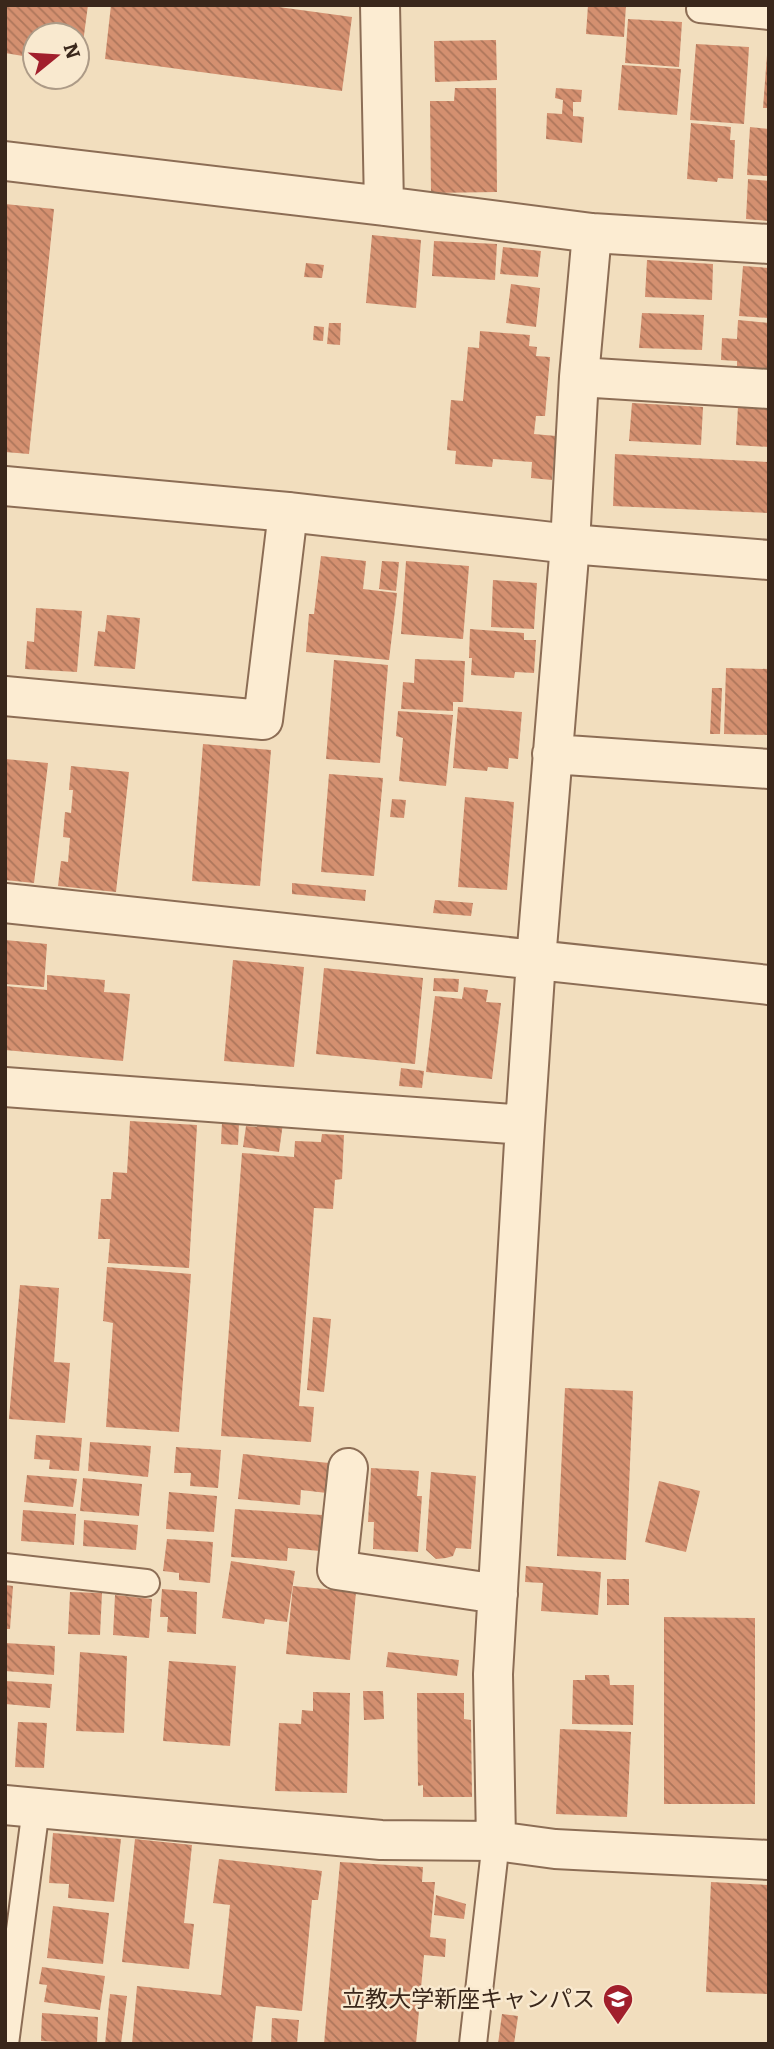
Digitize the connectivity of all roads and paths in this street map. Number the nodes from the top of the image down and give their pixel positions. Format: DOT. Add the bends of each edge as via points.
graph roads {
  1 [pos="380,5"];
  2 [pos="700,9"];
  3 [pos="769,16"];
  4 [pos="5,161"];
  5 [pos="384,206"];
  6 [pos="592,233"];
  7 [pos="769,244"];
  8 [pos="579,377"];
  9 [pos="769,389"];
  10 [pos="5,486"];
  11 [pos="288,512"];
  12 [pos="570,544"];
  13 [pos="769,560"];
  14 [pos="5,696"];
  15 [pos="552,754"];
  16 [pos="769,769"];
  17 [pos="5,903"];
  18 [pos="536,960"];
  19 [pos="769,985"];
  20 [pos="5,1087"];
  21 [pos="525,1125"];
  22 [pos="348,1468"];
  23 [pos="5,1567"];
  24 [pos="145,1583"];
  25 [pos="498,1594"];
  26 [pos="20,1807"];
  27 [pos="496,1841"];
  28 [pos="769,1860"];
  29 [pos="5,2044"];
  30 [pos="473,2044"];
  1 -- 5 [label="street"];
  2 -- 3 [label="lane"];
  4 -- 5 [label="street"];
  5 -- 6 [label="street"];
  6 -- 7 [label="street"];
  6 -- 8 [label="street"];
  8 -- 9 [label="street"];
  8 -- 12 [label="street"];
  10 -- 11 [label="street"];
  11 -- 12 [label="street"];
  11 -- 14 [label="street" via="263,720"];
  12 -- 13 [label="street"];
  12 -- 15 [label="street"];
  15 -- 16 [label="street"];
  15 -- 18 [label="street"];
  17 -- 18 [label="street"];
  18 -- 19 [label="street"];
  18 -- 21 [label="street"];
  20 -- 21 [label="street"];
  21 -- 25 [label="street"];
  22 -- 25 [label="street" via="338,1570"];
  23 -- 24 [label="lane"];
  25 -- 27 [label="street"];
  26 -- 27 [label="street" via="381,1840"];
  26 -- 29 [label="lane"];
  27 -- 28 [label="street" via="555,1849"];
  27 -- 30 [label="lane"];
}
